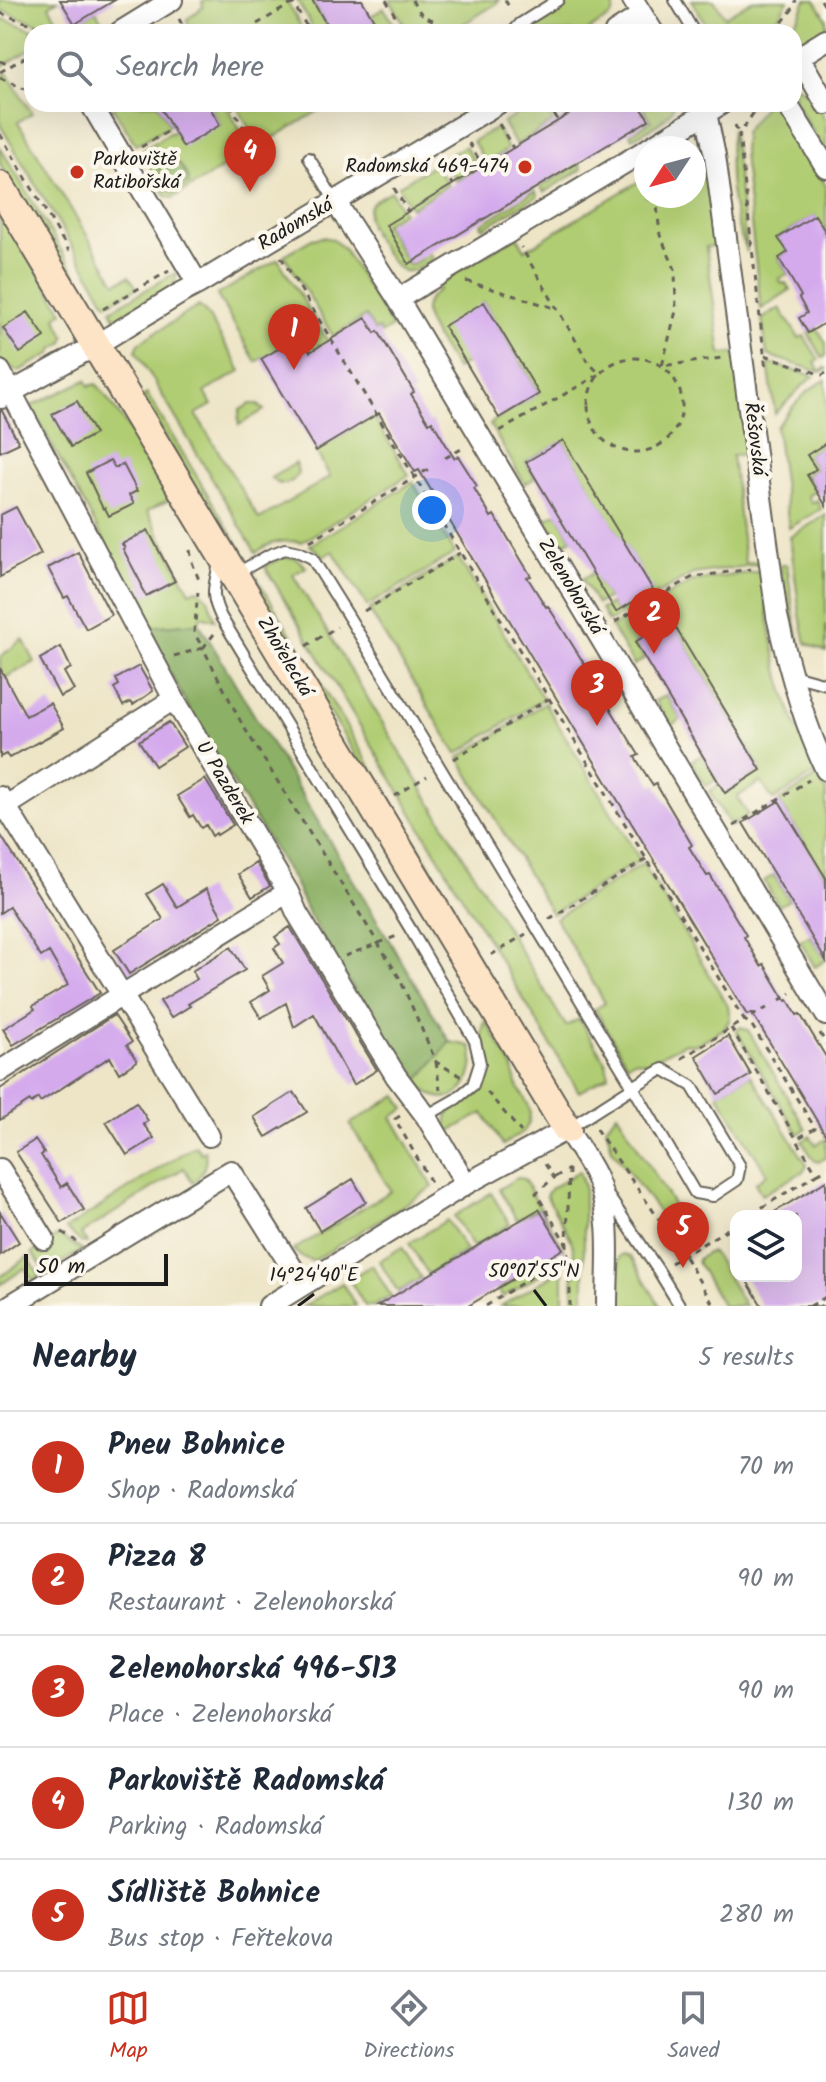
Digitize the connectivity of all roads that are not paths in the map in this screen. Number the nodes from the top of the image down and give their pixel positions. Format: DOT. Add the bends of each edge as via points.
graph roads {
  1 [pos="172,0"];
  2 [pos="558,0"];
  3 [pos="675,0"];
  4 [pos="133,24"];
  5 [pos="520,24"];
  6 [pos="689,24"];
  7 [pos="826,40"];
  8 [pos="802,54"];
  9 [pos="802,67"];
  10 [pos="826,104"];
  11 [pos="96,112"];
  12 [pos="497,112"];
  13 [pos="702,112"];
  14 [pos="710,112"];
  15 [pos="792,112"];
  16 [pos="666,136"];
  17 [pos="634,157"];
  18 [pos="309,158"];
  19 [pos="826,167"];
  20 [pos="0,186"];
  21 [pos="335,201"];
  22 [pos="198,284"];
  23 [pos="398,299"];
  24 [pos="96,345"];
  25 [pos="0,371"];
  26 [pos="6,395"];
  27 [pos="228,564"];
  28 [pos="790,674"];
  29 [pos="826,684"];
  30 [pos="174,699"];
  31 [pos="826,770"];
  32 [pos="2,805"];
  33 [pos="288,892"];
  34 [pos="123,996"];
  35 [pos="826,1015"];
  36 [pos="0,1071"];
  37 [pos="633,1087"];
  38 [pos="434,1112"];
  39 [pos="577,1123"];
  40 [pos="209,1136"];
  41 [pos="0,1169"];
  42 [pos="597,1178"];
  43 [pos="466,1184"];
  44 [pos="44,1239"];
  45 [pos="303,1285"];
  46 [pos="9,1306"];
  47 [pos="269,1306"];
  48 [pos="607,1306"];
  49 [pos="680,1306"];
  1 -- 4 [label="street"];
  2 -- 5 [label="lane"];
  3 -- 6 [label="lane"];
  7 -- 8 [label="street"];
  9 -- 10 [label="street"];
  11 -- 22 [label="street"];
  12 -- 21 [label="street, Radomská"];
  13 -- 16 [label="street"];
  14 -- 28 [label="street, Řešovská" via="777,616"];
  15 -- 19 [label="street"];
  17 -- 23 [label="street"];
  18 -- 21 [label="lane"];
  20 -- 24 [label="street, Zhořelecká"];
  21 -- 22 [label="street, Radomská"];
  21 -- 23 [label="street, Zelenohorská"];
  22 -- 24 [label="street, Radomská"];
  23 -- 35 [label="street, Zelenohorská"];
  24 -- 26 [label="street, Radomská"];
  24 -- 27 [label="street, Zhořelecká"];
  25 -- 26 [label="street, U Pazderek"];
  26 -- 30 [label="street, U Pazderek"];
  27 -- 37 [label="lane" via="285,549 312,558"];
  27 -- 38 [label="lane" via="214,582 213,600 475,1041 480,1063 473,1085"];
  27 -- 39 [label="street, Zhořelecká"];
  28 -- 29 [label="lane"];
  28 -- 31 [label="street, Řešovská"];
  30 -- 32 [label="street"];
  30 -- 33 [label="street, U Pazderek"];
  32 -- 34 [label="street"];
  33 -- 34 [label="street"];
  33 -- 38 [label="street, U Pazderek" via="396,1076"];
  34 -- 36 [label="street"];
  34 -- 40 [label="street"];
  37 -- 37 [label="lane" via="695,1193 713,1196 737,1180 740,1166 692,1086 663,1069"];
  37 -- 39 [label="lane"];
  38 -- 43 [label="street, U Pazderek"];
  39 -- 42 [label="street"];
  39 -- 43 [label="street"];
  41 -- 44 [label="street"];
  42 -- 48 [label="street" via="607,1231"];
  42 -- 49 [label="lane"];
  43 -- 45 [label="street"];
  45 -- 46 [label="street" via="231,1171"];
  45 -- 47 [label="street"];
}
